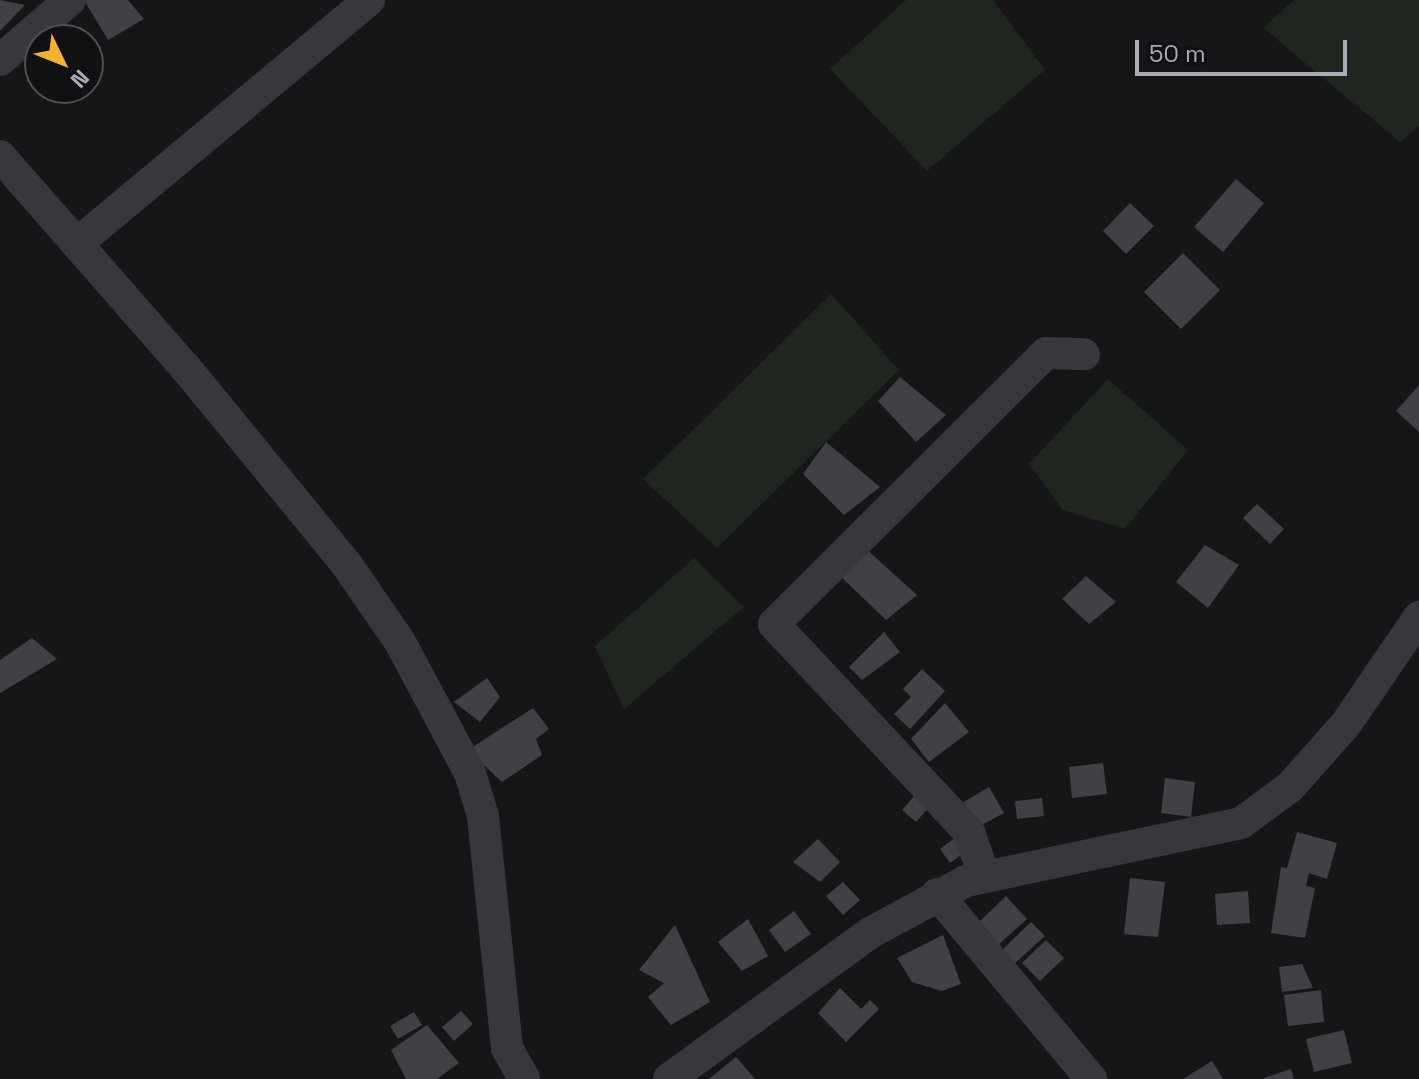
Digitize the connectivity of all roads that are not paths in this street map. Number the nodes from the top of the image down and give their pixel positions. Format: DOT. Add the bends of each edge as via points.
graph roads {
  1 [pos="70,0"];
  2 [pos="369,0"];
  3 [pos="0,60"];
  4 [pos="0,156"];
  5 [pos="80,241"];
  6 [pos="1084,354"];
  7 [pos="1419,617"];
  8 [pos="984,876"];
  9 [pos="937,894"];
  10 [pos="524,1079"];
  11 [pos="669,1079"];
  12 [pos="1091,1079"];
  1 -- 3 [label="street"];
  2 -- 5 [label="street"];
  4 -- 5 [label="street"];
  5 -- 10 [label="street" via="378,605 470,773 494,891 507,1048"];
  6 -- 8 [label="street" via="1046,353 774,624 969,832"];
  7 -- 8 [label="street" via="1346,724 1290,787 1241,823"];
  8 -- 9 [label="street"];
  9 -- 11 [label="street" via="745,1018"];
  9 -- 12 [label="street"];
}
